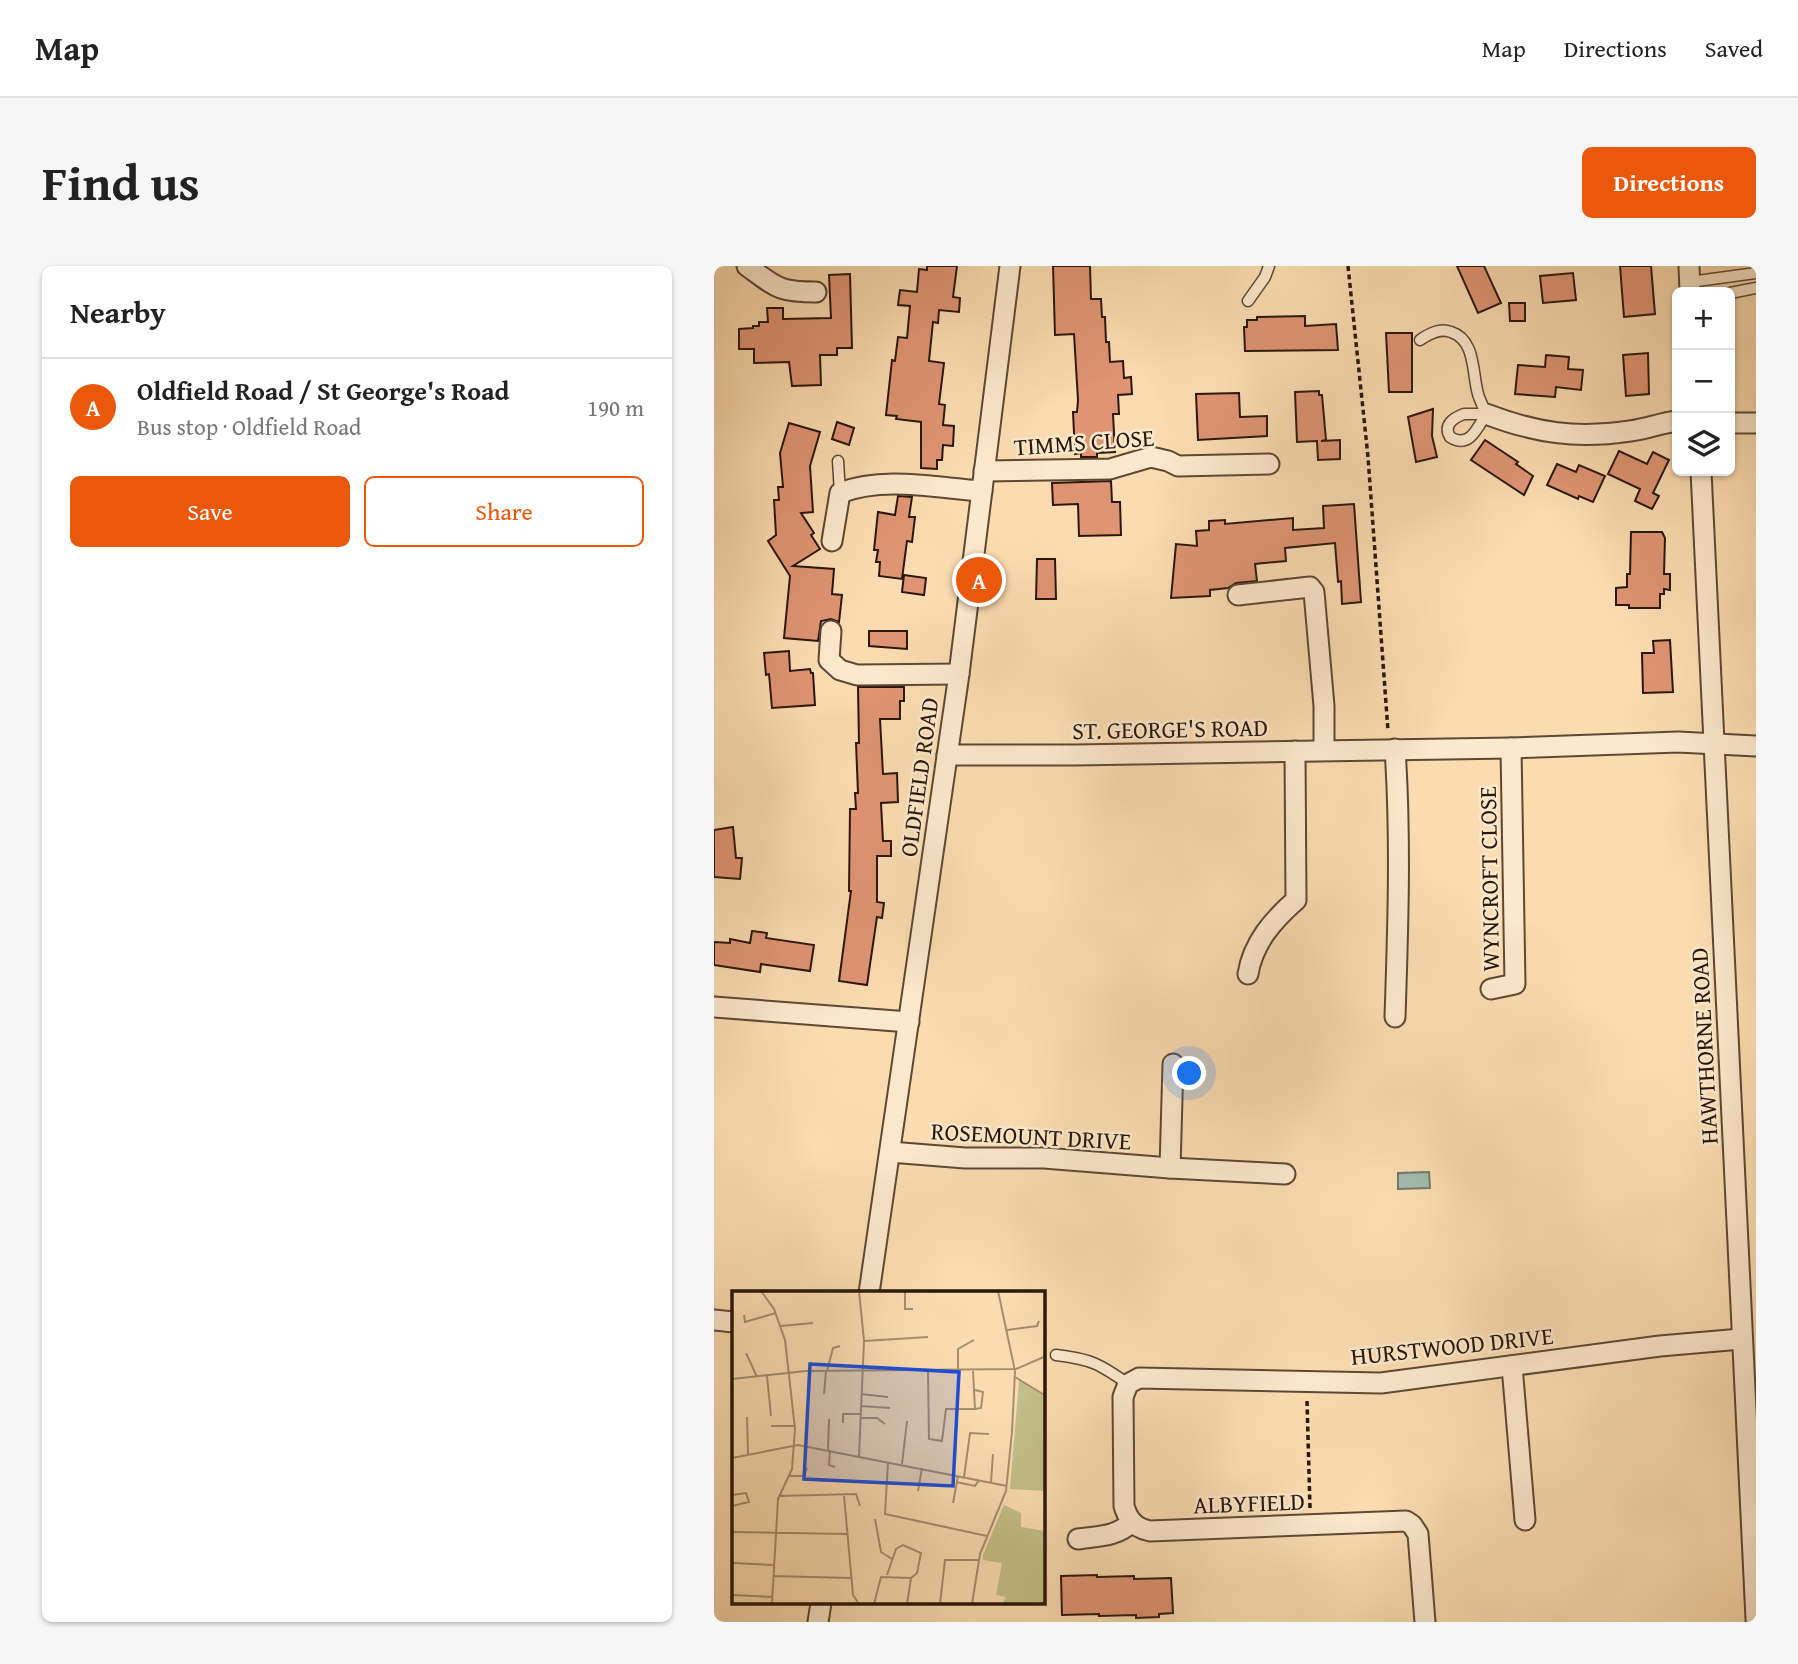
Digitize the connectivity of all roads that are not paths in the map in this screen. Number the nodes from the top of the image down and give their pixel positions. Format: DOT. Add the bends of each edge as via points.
graph roads {
  1 [pos="747,266"];
  2 [pos="1010,266"];
  3 [pos="1269,266"];
  4 [pos="1756,273"];
  5 [pos="1690,280"];
  6 [pos="1756,288"];
  7 [pos="816,292"];
  8 [pos="1735,292"];
  9 [pos="1248,301"];
  10 [pos="1420,340"];
  11 [pos="1486,414"];
  12 [pos="1672,422"];
  13 [pos="1735,423"];
  14 [pos="1756,423"];
  15 [pos="838,461"];
  16 [pos="1269,464"];
  17 [pos="984,471"];
  18 [pos="1701,476"];
  19 [pos="982,491"];
  20 [pos="840,493"];
  21 [pos="832,541"];
  22 [pos="1238,595"];
  23 [pos="831,631"];
  24 [pos="959,674"];
  25 [pos="1714,744"];
  26 [pos="1756,746"];
  27 [pos="1511,748"];
  28 [pos="1395,749"];
  29 [pos="1324,750"];
  30 [pos="1294,751"];
  31 [pos="947,755"];
  32 [pos="1248,974"];
  33 [pos="1491,989"];
  34 [pos="714,1007"];
  35 [pos="1395,1017"];
  36 [pos="909,1022"];
  37 [pos="1173,1064"];
  38 [pos="890,1152"];
  39 [pos="1170,1168"];
  40 [pos="1285,1174"];
  41 [pos="869,1291"];
  42 [pos="714,1320"];
  43 [pos="732,1322"];
  44 [pos="1741,1339"];
  45 [pos="1056,1355"];
  46 [pos="1512,1366"];
  47 [pos="1128,1384"];
  48 [pos="1525,1520"];
  49 [pos="1132,1522"];
  50 [pos="1078,1539"];
  51 [pos="821,1604"];
  52 [pos="1756,1618"];
  53 [pos="818,1622"];
  54 [pos="1425,1622"];
  1 -- 7 [label="street" via="774,287"];
  2 -- 17 [label="street, OLDFIELD ROAD"];
  3 -- 9 [label="lane"];
  4 -- 5 [label="lane"];
  6 -- 8 [label="lane"];
  10 -- 11 [label="lane" via="1444,330 1458,334 1467,344"];
  11 -- 12 [label="street" via="1517,426 1571,436"];
  13 -- 14 [label="street"];
  15 -- 20 [label="lane"];
  16 -- 17 [label="street, TIMMS CLOSE" via="1178,467 1151,457 1110,470"];
  17 -- 19 [label="street, OLDFIELD ROAD"];
  18 -- 25 [label="street, HAWTHORNE ROAD"];
  19 -- 20 [label="street" via="879,483"];
  19 -- 24 [label="street, OLDFIELD ROAD"];
  20 -- 21 [label="street"];
  22 -- 29 [label="street" via="1310,587 1314,592"];
  23 -- 24 [label="street" via="829,660 840,670 857,675"];
  24 -- 31 [label="street, OLDFIELD ROAD"];
  25 -- 26 [label="street, ST. GEORGE'S ROAD"];
  25 -- 27 [label="street, ST. GEORGE'S ROAD"];
  25 -- 44 [label="street, HAWTHORNE ROAD"];
  27 -- 28 [label="street, ST. GEORGE'S ROAD"];
  27 -- 33 [label="street, WYNCROFT CLOSE" via="1515,984"];
  28 -- 29 [label="street, ST. GEORGE'S ROAD"];
  28 -- 35 [label="street"];
  29 -- 30 [label="street, ST. GEORGE'S ROAD"];
  30 -- 31 [label="street, ST. GEORGE'S ROAD"];
  30 -- 32 [label="street" via="1296,900 1274,919 1251,958"];
  31 -- 36 [label="street, OLDFIELD ROAD"];
  34 -- 36 [label="street"];
  36 -- 38 [label="street, OLDFIELD ROAD"];
  37 -- 39 [label="street"];
  38 -- 39 [label="street, ROSEMOUNT DRIVE"];
  38 -- 41 [label="street, OLDFIELD ROAD"];
  39 -- 40 [label="street, ROSEMOUNT DRIVE"];
  42 -- 43 [label="street"];
  44 -- 46 [label="street, HURSTWOOD DRIVE"];
  44 -- 52 [label="street, HAWTHORNE ROAD"];
  45 -- 47 [label="lane" via="1085,1358"];
  46 -- 47 [label="street, HURSTWOOD DRIVE" via="1381,1383 1139,1378"];
  46 -- 48 [label="street"];
  47 -- 49 [label="street" via="1123,1397 1124,1506"];
  49 -- 50 [label="street" via="1112,1535"];
  49 -- 54 [label="street, ALBYFIELD" via="1150,1531 1406,1521 1418,1534"];
  51 -- 53 [label="street"];
}
